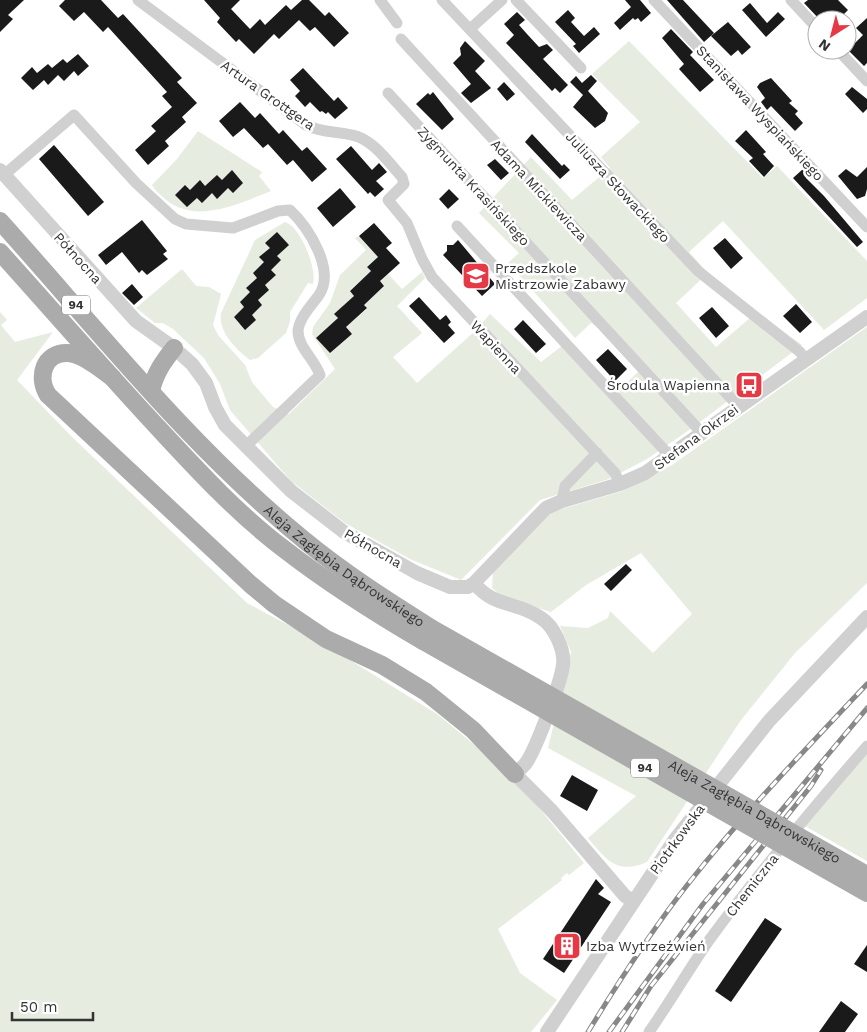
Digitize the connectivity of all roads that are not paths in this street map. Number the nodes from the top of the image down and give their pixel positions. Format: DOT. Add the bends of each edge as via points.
graph roads {
  1 [pos="138,0"];
  2 [pos="380,0"];
  3 [pos="442,0"];
  4 [pos="502,0"];
  5 [pos="516,0"];
  6 [pos="654,0"];
  7 [pos="791,0"];
  8 [pos="807,17"];
  9 [pos="397,23"];
  10 [pos="470,29"];
  11 [pos="401,40"];
  12 [pos="847,60"];
  13 [pos="581,68"];
  14 [pos="867,81"];
  15 [pos="388,93"];
  16 [pos="2,172"];
  17 [pos="388,200"];
  18 [pos="0,220"];
  19 [pos="457,226"];
  20 [pos="867,226"];
  21 [pos="0,252"];
  22 [pos="867,317"];
  23 [pos="174,348"];
  24 [pos="806,360"];
  25 [pos="112,377"];
  26 [pos="151,391"];
  27 [pos="739,407"];
  28 [pos="702,433"];
  29 [pos="245,446"];
  30 [pos="597,453"];
  31 [pos="670,456"];
  32 [pos="620,484"];
  33 [pos="562,501"];
  34 [pos="474,583"];
  35 [pos="867,617"];
  36 [pos="427,634"];
  37 [pos="867,746"];
  38 [pos="515,774"];
  39 [pos="867,875"];
  40 [pos="867,893"];
  41 [pos="633,901"];
  42 [pos="547,1032"];
  43 [pos="649,1032"];
  1 -- 17 [label="street, Artura Grottgera" via="306,125 322,132 351,134 371,144 402,177 404,184"];
  2 -- 9 [label="street"];
  3 -- 10 [label="street, Juliusza Słowackiego"];
  4 -- 10 [label="street"];
  5 -- 13 [label="street"];
  6 -- 20 [label="street, Stanisława Wyspiańskiego"];
  7 -- 8 [label="street"];
  10 -- 24 [label="street, Juliusza Słowackiego" via="698,271"];
  11 -- 27 [label="street, Adama Mickiewicza"];
  12 -- 14 [label="street"];
  15 -- 28 [label="street, Zygmunta Krasińskiego"];
  16 -- 23 [label="street, Północna" via="136,321"];
  16 -- 29 [label="street" via="74,115 136,183 175,219 186,224 233,228 278,211 290,210 299,218 319,252 324,277 321,293 303,317 298,330 300,342 320,375"];
  17 -- 30 [label="street, Wapienna" via="407,222 422,259 446,293"];
  18 -- 26 [label="main road, Aleja Zagłębia Dąbrowskiego / 94"];
  19 -- 31 [label="street"];
  21 -- 25 [label="main road, Aleja Zagłębia Dąbrowskiego / 94"];
  22 -- 24 [label="street, Stefana Okrzei"];
  23 -- 26 [label="main road" via="154,376"];
  23 -- 29 [label="street, Północna" via="206,383 226,425"];
  24 -- 27 [label="street, Stefana Okrzei"];
  25 -- 36 [label="main road, Aleja Zagłębia Dąbrowskiego / 94" via="205,477 258,527 321,576"];
  25 -- 38 [label="main road" via="81,357 68,353 52,357 43,368 42,378 48,395 250,584 294,619 326,639 382,665 426,692 473,730"];
  26 -- 36 [label="main road, Aleja Zagłębia Dąbrowskiego / 94" via="215,460 304,540"];
  27 -- 28 [label="street, Stefana Okrzei"];
  28 -- 31 [label="street, Stefana Okrzei"];
  29 -- 34 [label="street, Północna" via="314,510 373,549 450,587 468,587"];
  30 -- 32 [label="street, Wapienna" via="615,473"];
  30 -- 33 [label="street" via="565,486"];
  31 -- 32 [label="street, Stefana Okrzei" via="645,473"];
  32 -- 33 [label="street, Stefana Okrzei"];
  33 -- 34 [label="street, Stefana Okrzei" via="546,508"];
  34 -- 38 [label="street" via="484,595 525,608 543,619 560,646 563,664 543,724 526,763"];
  35 -- 41 [label="street, Piotrkowska" via="769,721 676,838"];
  36 -- 39 [label="main road, Aleja Zagłębia Dąbrowskiego / 94, bridge"];
  36 -- 40 [label="main road, Aleja Zagłębia Dąbrowskiego / 94, bridge"];
  37 -- 43 [label="street, Chemiczna" via="749,888 709,941"];
  38 -- 41 [label="street"];
  41 -- 42 [label="street, Piotrkowska"];
}
